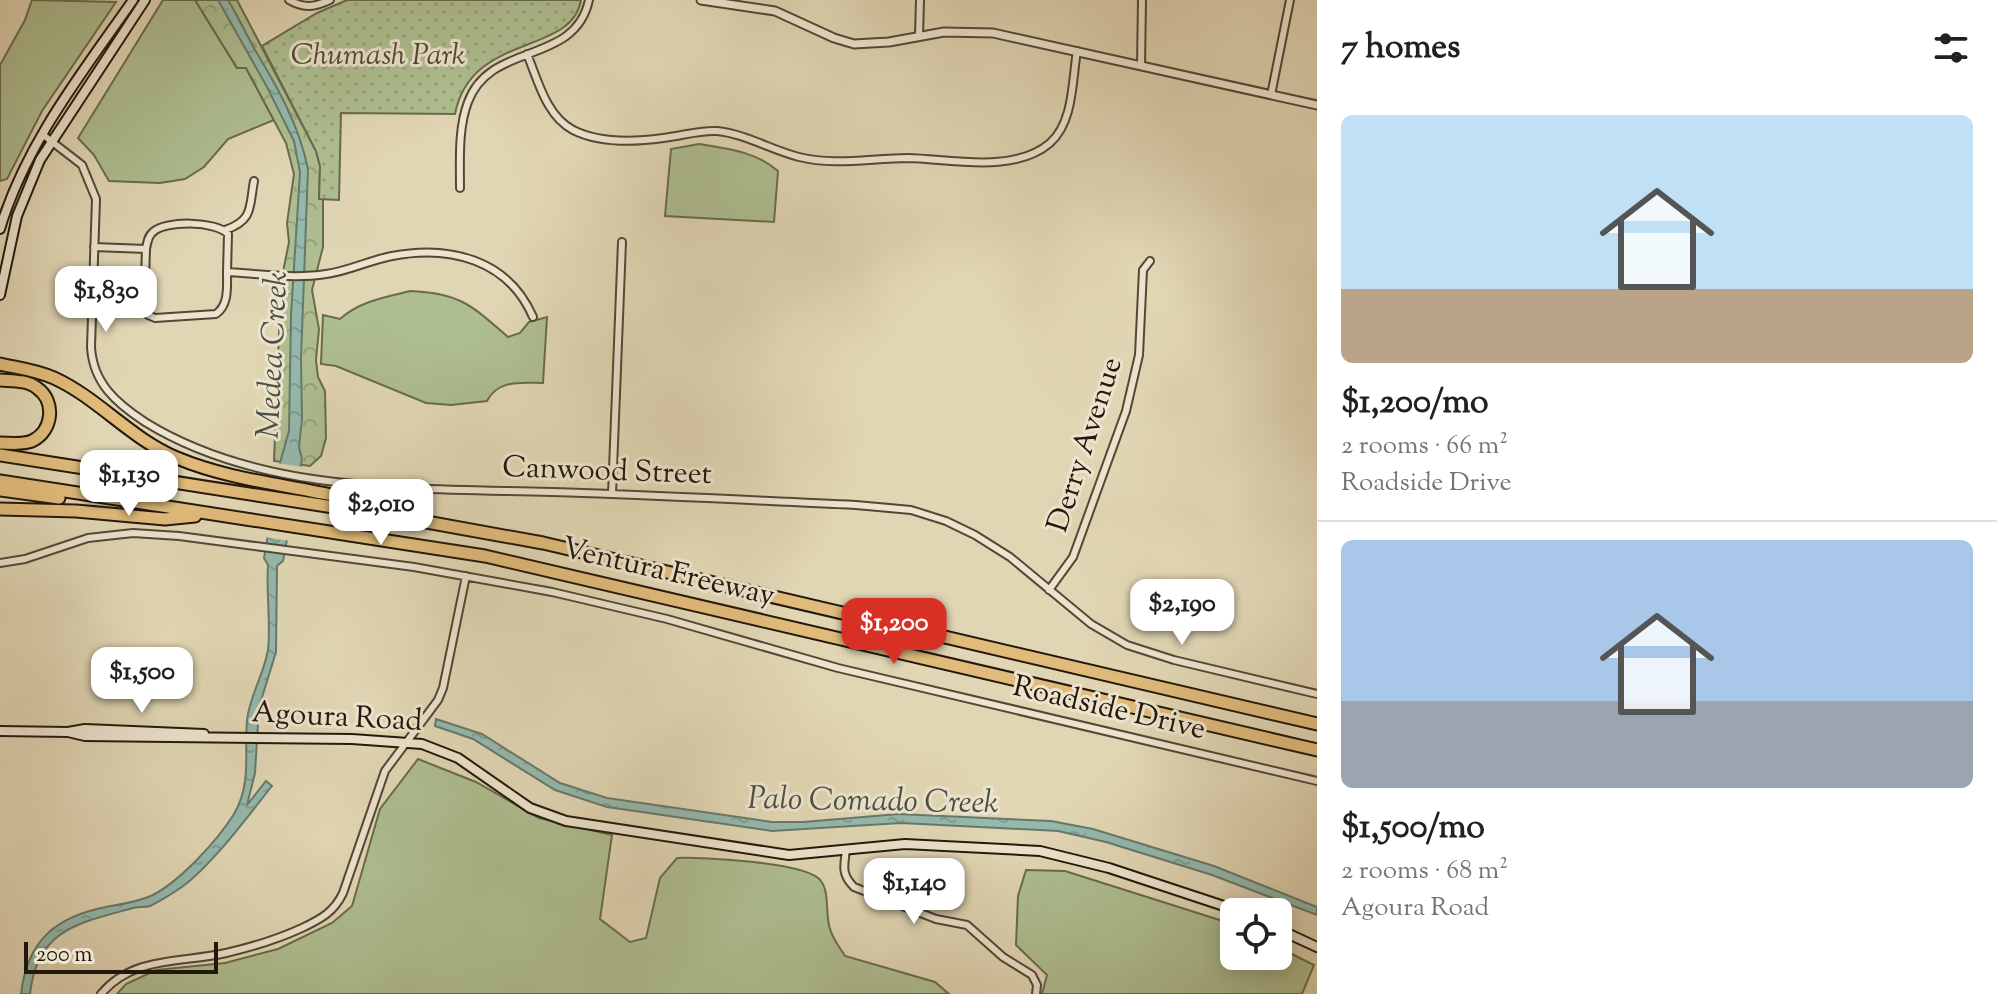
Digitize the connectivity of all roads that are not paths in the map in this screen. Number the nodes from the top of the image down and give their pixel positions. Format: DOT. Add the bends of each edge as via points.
graph roads {
  1 [pos="133,0"];
  2 [pos="145,0"];
  3 [pos="289,0"];
  4 [pos="330,0"];
  5 [pos="589,0"];
  6 [pos="701,0"];
  7 [pos="1142,0"];
  8 [pos="1290,0"];
  9 [pos="920,2"];
  10 [pos="919,36"];
  11 [pos="1077,51"];
  12 [pos="527,54"];
  13 [pos="1141,66"];
  14 [pos="1271,95"];
  15 [pos="1317,105"];
  16 [pos="41,133"];
  17 [pos="52,139"];
  18 [pos="254,181"];
  19 [pos="460,188"];
  20 [pos="0,229"];
  21 [pos="225,230"];
  22 [pos="622,242"];
  23 [pos="94,247"];
  24 [pos="146,249"];
  25 [pos="1150,261"];
  26 [pos="227,272"];
  27 [pos="0,295"];
  28 [pos="533,317"];
  29 [pos="0,364"];
  30 [pos="0,380"];
  31 [pos="0,443"];
  32 [pos="0,455"];
  33 [pos="270,477"];
  34 [pos="0,481"];
  35 [pos="0,490"];
  36 [pos="612,494"];
  37 [pos="309,498"];
  38 [pos="133,502"];
  39 [pos="0,509"];
  40 [pos="211,514"];
  41 [pos="0,563"];
  42 [pos="466,576"];
  43 [pos="1049,590"];
  44 [pos="1317,694"];
  45 [pos="1317,724"];
  46 [pos="0,731"];
  47 [pos="405,742"];
  48 [pos="1317,750"];
  49 [pos="1317,781"];
  50 [pos="846,850"];
  51 [pos="1220,905"];
  52 [pos="1292,935"];
  53 [pos="1317,947"];
  54 [pos="101,994"];
  55 [pos="1036,994"];
  1 -- 16 [label="main road"];
  2 -- 17 [label="main road"];
  3 -- 4 [label="street" via="301,6"];
  5 -- 12 [label="street" via="573,33"];
  6 -- 10 [label="street" via="775,11 854,44"];
  7 -- 13 [label="street"];
  8 -- 14 [label="street"];
  9 -- 10 [label="street"];
  10 -- 11 [label="street" via="993,33"];
  11 -- 12 [label="street" via="1066,119 1051,142 1026,155 976,162 831,162 716,131 644,140 589,136 562,123 553,112"];
  11 -- 13 [label="street"];
  12 -- 19 [label="street" via="488,72 476,85 462,133"];
  13 -- 14 [label="street"];
  14 -- 15 [label="street"];
  16 -- 17 [label="street, Canwood Street"];
  16 -- 20 [label="main road"];
  17 -- 23 [label="street, Canwood Street" via="82,165 90,182 96,199"];
  17 -- 27 [label="main road" via="20,206"];
  18 -- 21 [label="street" via="246,219"];
  21 -- 24 [label="street" via="200,223 159,228"];
  21 -- 26 [label="street"];
  22 -- 36 [label="street"];
  23 -- 24 [label="street"];
  23 -- 33 [label="street, Canwood Street" via="91,353 106,390 170,437"];
  24 -- 26 [label="street" via="144,308 155,318 223,310"];
  25 -- 43 [label="street, Derry Avenue" via="1143,270 1139,355 1126,411 1073,557"];
  26 -- 28 [label="street" via="314,275 393,256 465,256 504,279"];
  29 -- 33 [label="highway" via="63,382 128,431 177,458"];
  30 -- 31 [label="highway" via="37,388 50,410 47,426 33,440"];
  32 -- 37 [label="highway, Ventura Freeway" via="267,497"];
  33 -- 36 [label="street, Canwood Street"];
  33 -- 37 [label="highway"];
  34 -- 38 [label="highway, Ventura Freeway"];
  35 -- 38 [label="highway" via="85,502"];
  36 -- 43 [label="street, Canwood Street" via="911,510 984,540"];
  37 -- 45 [label="highway, Ventura Freeway" via="543,543"];
  38 -- 40 [label="highway, Ventura Freeway"];
  39 -- 40 [label="highway" via="165,519"];
  40 -- 48 [label="highway, Ventura Freeway" via="554,570"];
  41 -- 42 [label="street, Roadside Drive" via="88,538 159,534"];
  42 -- 47 [label="street" via="443,688"];
  42 -- 49 [label="street, Roadside Drive" via="667,619 838,668"];
  43 -- 44 [label="street, Canwood Street" via="1091,624 1142,651"];
  46 -- 47 [label="main road, Agoura Road" via="85,729"];
  47 -- 50 [label="main road, Agoura Road" via="445,751 530,808 566,821 789,855"];
  47 -- 54 [label="street" via="385,771 343,893 328,914 288,935 248,947 136,967"];
  50 -- 51 [label="main road, Agoura Road" via="905,844 1040,851"];
  50 -- 55 [label="street" via="843,871 854,887 936,919 967,925 1032,975"];
  52 -- 53 [label="main road"];
}
